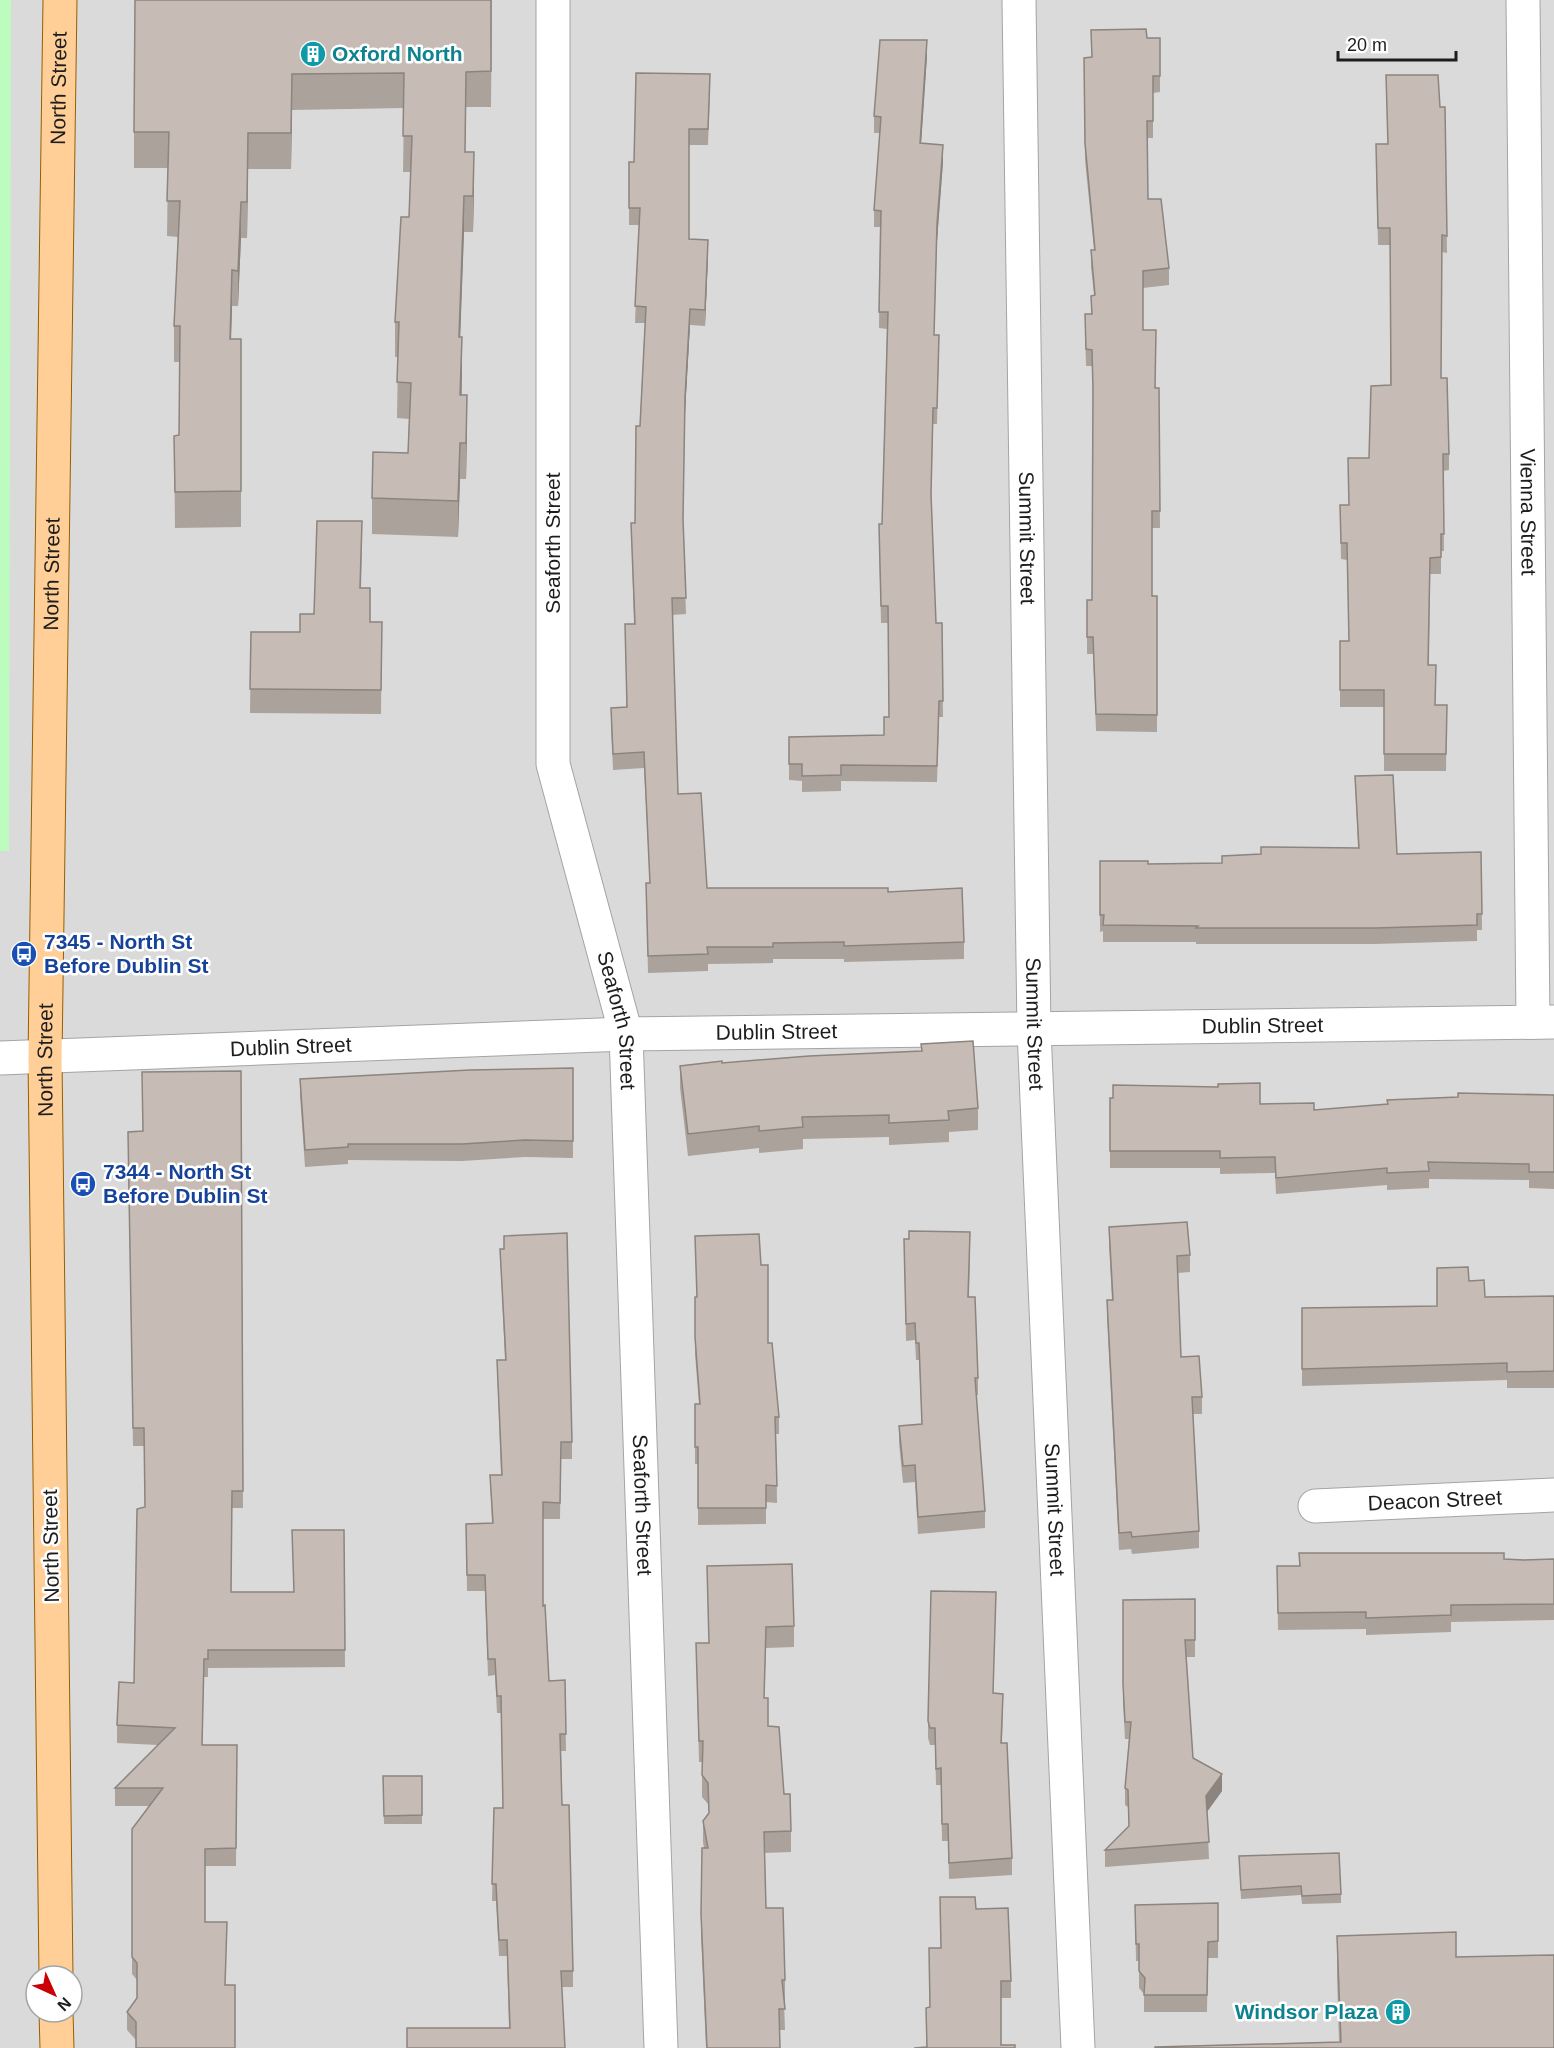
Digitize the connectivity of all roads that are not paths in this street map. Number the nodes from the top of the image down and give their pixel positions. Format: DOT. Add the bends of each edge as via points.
graph roads {
  1 [pos="60,0"];
  2 [pos="553,0"];
  3 [pos="1019,0"];
  4 [pos="1522,0"];
  5 [pos="1544,1022"];
  6 [pos="1034,1030"];
  7 [pos="626,1034"];
  8 [pos="0,1058"];
  9 [pos="45,1058"];
  10 [pos="1554,1495"];
  11 [pos="1315,1506"];
  12 [pos="56,1964"];
  13 [pos="56,2024"];
  14 [pos="57,2048"];
  15 [pos="661,2048"];
  16 [pos="1078,2048"];
  1 -- 9 [label="main road, North Street"];
  2 -- 7 [label="street, Seaforth Street" via="553,764"];
  3 -- 6 [label="street, Summit Street"];
  4 -- 5 [label="street, Vienna Street"];
  5 -- 6 [label="street, Dublin Street"];
  6 -- 7 [label="street, Dublin Street"];
  6 -- 16 [label="street, Summit Street"];
  7 -- 9 [label="street, Dublin Street"];
  7 -- 15 [label="street, Seaforth Street"];
  8 -- 9 [label="street, Dublin Street"];
  9 -- 12 [label="main road, North Street"];
  10 -- 11 [label="street, Deacon Street"];
  13 -- 14 [label="main road"];
}
